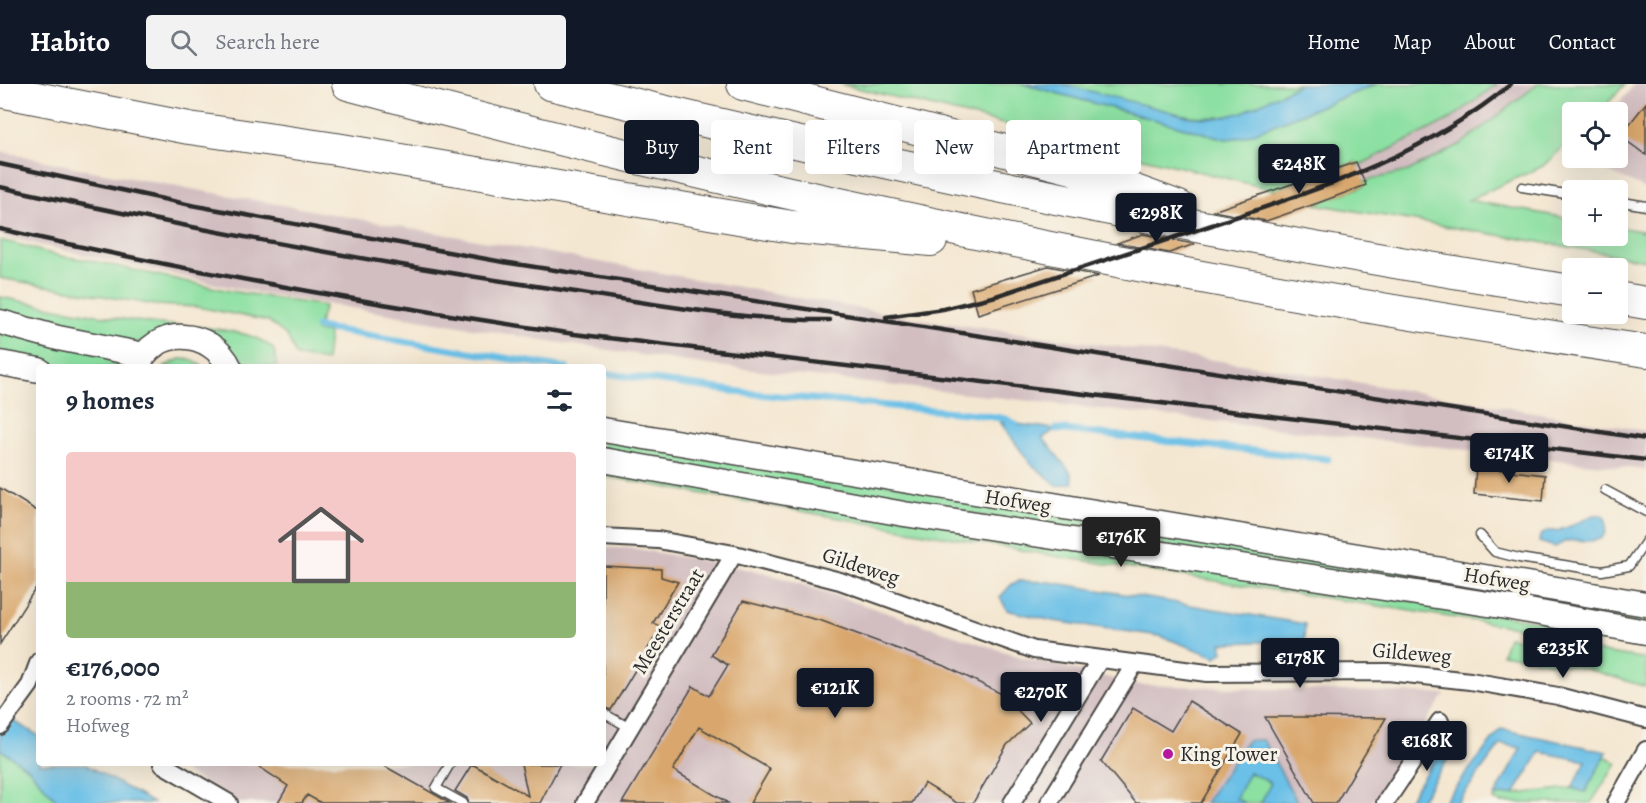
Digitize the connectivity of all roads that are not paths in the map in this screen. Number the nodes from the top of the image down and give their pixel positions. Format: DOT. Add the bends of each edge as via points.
graph roads {
  1 [pos="348,84"];
  2 [pos="550,84"];
  3 [pos="743,84"];
  4 [pos="0,91"];
  5 [pos="1522,188"];
  6 [pos="1562,194"];
  7 [pos="1628,203"];
  8 [pos="1646,206"];
  9 [pos="1270,241"];
  10 [pos="1082,255"];
  11 [pos="1562,289"];
  12 [pos="1628,300"];
  13 [pos="1646,303"];
  14 [pos="0,322"];
  15 [pos="1646,351"];
  16 [pos="141,361"];
  17 [pos="0,363"];
  18 [pos="227,364"];
  19 [pos="36,369"];
  20 [pos="606,431"];
  21 [pos="606,461"];
  22 [pos="1605,490"];
  23 [pos="1646,512"];
  24 [pos="1480,535"];
  25 [pos="606,537"];
  26 [pos="1646,541"];
  27 [pos="734,555"];
  28 [pos="1646,604"];
  29 [pos="1646,632"];
  30 [pos="1099,661"];
  31 [pos="1134,665"];
  32 [pos="36,685"];
  33 [pos="606,715"];
  34 [pos="1646,719"];
  35 [pos="1440,721"];
  36 [pos="0,726"];
  37 [pos="630,728"];
  38 [pos="1646,750"];
  39 [pos="165,766"];
  40 [pos="449,766"];
  41 [pos="229,803"];
  42 [pos="463,803"];
  43 [pos="585,803"];
  44 [pos="1012,803"];
  45 [pos="1049,803"];
  46 [pos="1385,803"];
  47 [pos="1616,803"];
  1 -- 10 [label="highway" via="602,149"];
  2 -- 9 [label="highway" via="844,154"];
  3 -- 9 [label="highway" via="1072,168"];
  4 -- 10 [label="highway" via="189,128 336,149 792,227"];
  5 -- 6 [label="lane"];
  7 -- 8 [label="lane"];
  9 -- 11 [label="highway"];
  10 -- 15 [label="highway"];
  12 -- 13 [label="highway"];
  14 -- 16 [label="main road"];
  16 -- 18 [label="main road" via="165,339 192,337 216,348"];
  17 -- 19 [label="main road"];
  20 -- 28 [label="main road, Hofweg"];
  21 -- 29 [label="main road, Hofweg" via="904,514"];
  22 -- 23 [label="lane"];
  24 -- 26 [label="lane, Hofweg" via="1496,552 1602,571 1629,566"];
  25 -- 27 [label="street, Gildeweg" via="658,540"];
  27 -- 30 [label="street, Gildeweg" via="840,581 1034,650"];
  27 -- 37 [label="street, Meesterstraat"];
  30 -- 31 [label="street, Gildeweg"];
  30 -- 44 [label="street"];
  31 -- 34 [label="street, Gildeweg" via="1207,673 1388,672 1558,696"];
  31 -- 45 [label="street"];
  32 -- 36 [label="street"];
  33 -- 37 [label="lane"];
  35 -- 46 [label="street"];
  37 -- 43 [label="street, Meesterstraat"];
  38 -- 47 [label="street"];
  39 -- 41 [label="street"];
  40 -- 42 [label="lane" via="436,788"];
}
